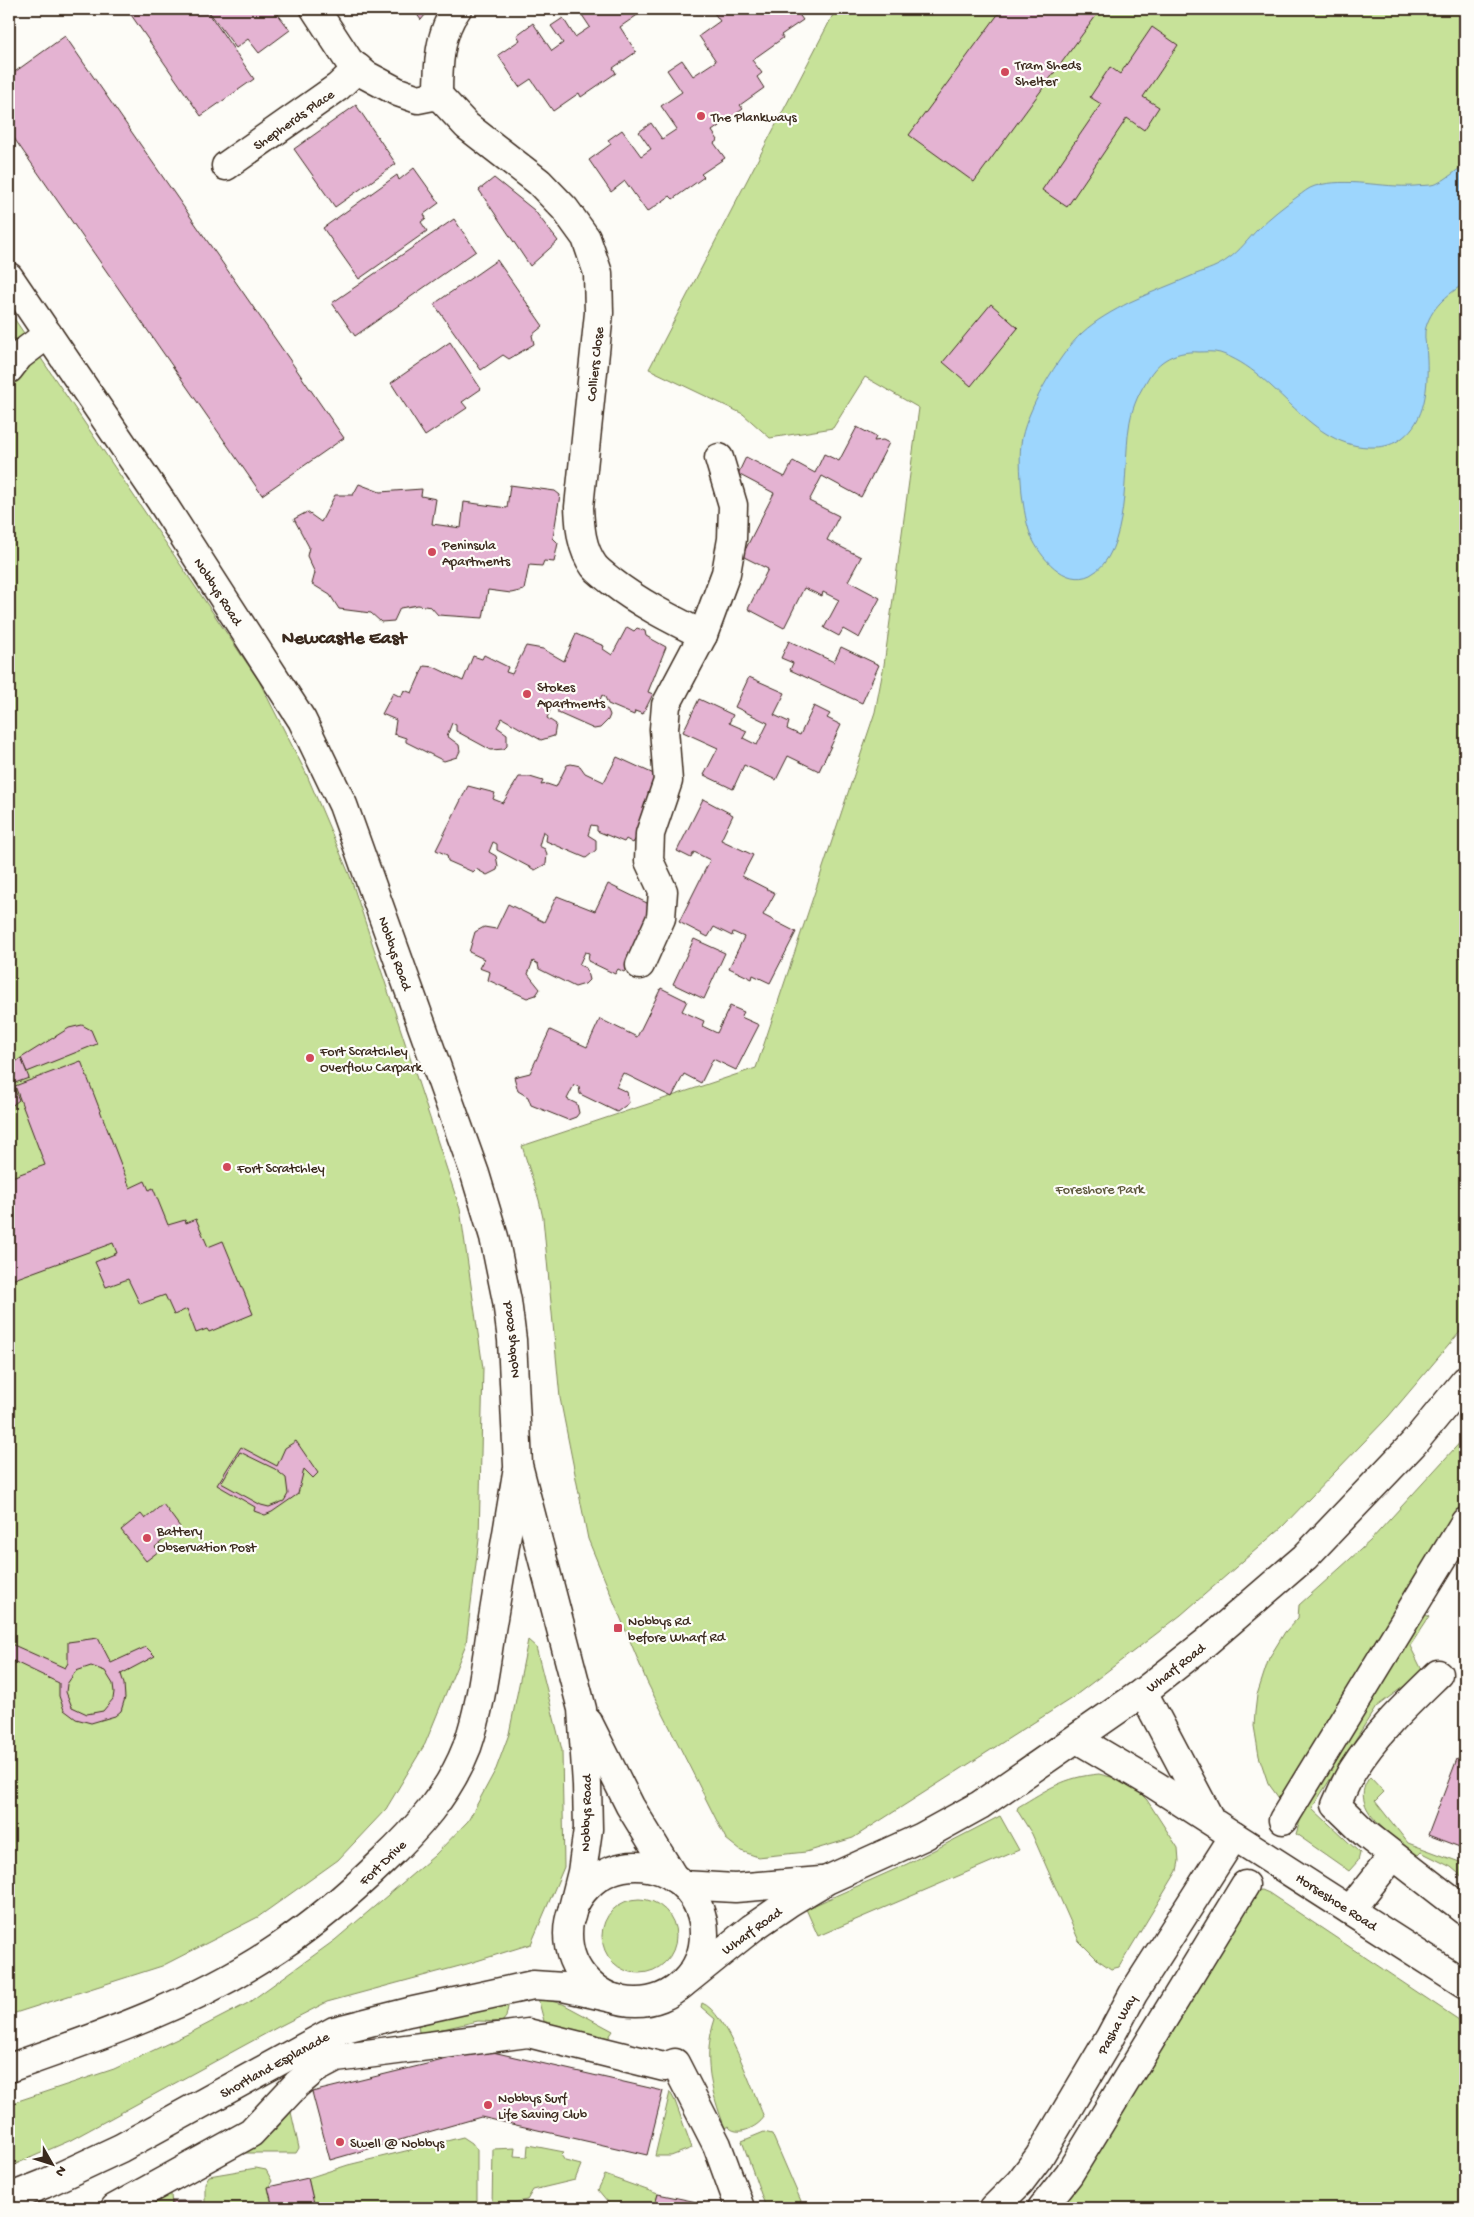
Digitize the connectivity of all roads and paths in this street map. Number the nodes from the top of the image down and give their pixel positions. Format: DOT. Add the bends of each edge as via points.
graph roads {
  1 [pos="315,9"];
  2 [pos="457,9"];
  3 [pos="358,68"];
  4 [pos="438,95"];
  5 [pos="226,166"];
  6 [pos="9,277"];
  7 [pos="48,334"];
  8 [pos="9,369"];
  9 [pos="719,458"];
  10 [pos="703,635"];
  11 [pos="640,965"];
  12 [pos="1465,1381"];
  13 [pos="518,1465"];
  14 [pos="1465,1522"];
  15 [pos="1438,1674"];
  16 [pos="1143,1692"];
  17 [pos="582,1709"];
  18 [pos="1077,1739"];
  19 [pos="1210,1818"];
  20 [pos="1282,1820"];
  21 [pos="1234,1836"];
  22 [pos="1393,1856"];
  23 [pos="827,1880"];
  24 [pos="679,1881"];
  25 [pos="1245,1885"];
  26 [pos="1350,1910"];
  27 [pos="1465,1911"];
  28 [pos="571,1916"];
  29 [pos="1465,1984"];
  30 [pos="680,1986"];
  31 [pos="617,1999"];
  32 [pos="9,2068"];
  33 [pos="9,2198"];
  34 [pos="115,2208"];
  35 [pos="740,2208"];
  36 [pos="994,2208"];
  37 [pos="1042,2208"];
  1 -- 3 [label="street" via="348,61"];
  2 -- 4 [label="street" via="446,30 440,56"];
  3 -- 4 [label="street" via="398,92 418,98"];
  3 -- 5 [label="street, Shepherds Place" via="338,88"];
  4 -- 10 [label="street, Colliers Close" via="467,126 539,182 565,209 586,238 598,273 599,313 579,507 583,542 594,566 633,598"];
  6 -- 7 [label="street, Nobbys Road"];
  7 -- 8 [label="street" via="19,356"];
  7 -- 13 [label="street, Nobbys Road" via="286,692 344,805 476,1174 494,1237 512,1340"];
  9 -- 10 [label="street" via="733,505 732,539 726,573"];
  10 -- 11 [label="street" via="666,705 664,729 668,781 650,834 649,861 663,891 661,918"];
  12 -- 16 [label="street, Wharf Road" via="1413,1444 1305,1557"];
  13 -- 17 [label="street, Nobbys Road"];
  13 -- 32 [label="street, Fort Drive" via="474,1725 455,1772 416,1829 316,1921 234,1974 143,2018"];
  14 -- 20 [label="street"];
  15 -- 22 [label="street" via="1372,1742 1352,1771 1336,1806"];
  16 -- 18 [label="street, Wharf Road"];
  16 -- 19 [label="street"];
  17 -- 24 [label="street, Nobbys Road" via="630,1806"];
  17 -- 28 [label="street, Nobbys Road" via="588,1829"];
  18 -- 19 [label="street, Horseshoe Road"];
  18 -- 23 [label="street, Wharf Road" via="980,1805 888,1853"];
  19 -- 21 [label="street, Horseshoe Road"];
  21 -- 26 [label="street, Horseshoe Road"];
  21 -- 36 [label="street, Pasha Way" via="1133,1994 1039,2157"];
  22 -- 26 [label="street"];
  22 -- 27 [label="street"];
  23 -- 24 [label="street, Wharf Road" via="735,1888"];
  23 -- 30 [label="street, Wharf Road" via="764,1919"];
  24 -- 28 [label="street" via="664,1872 642,1866 610,1871 586,1889"];
  24 -- 30 [label="street" via="696,1903 704,1930 697,1965"];
  25 -- 37 [label="street" via="1069,2174"];
  26 -- 29 [label="street, Horseshoe Road"];
  28 -- 31 [label="street" via="570,1946 577,1966 589,1982"];
  30 -- 31 [label="street" via="646,2001"];
  31 -- 33 [label="street, Shortland Esplanade" via="563,1987 533,1986 334,2031 120,2148"];
  34 -- 35 [label="street" via="251,2133 315,2069 336,2058 528,2033 664,2067 675,2063 717,2145"];
}
